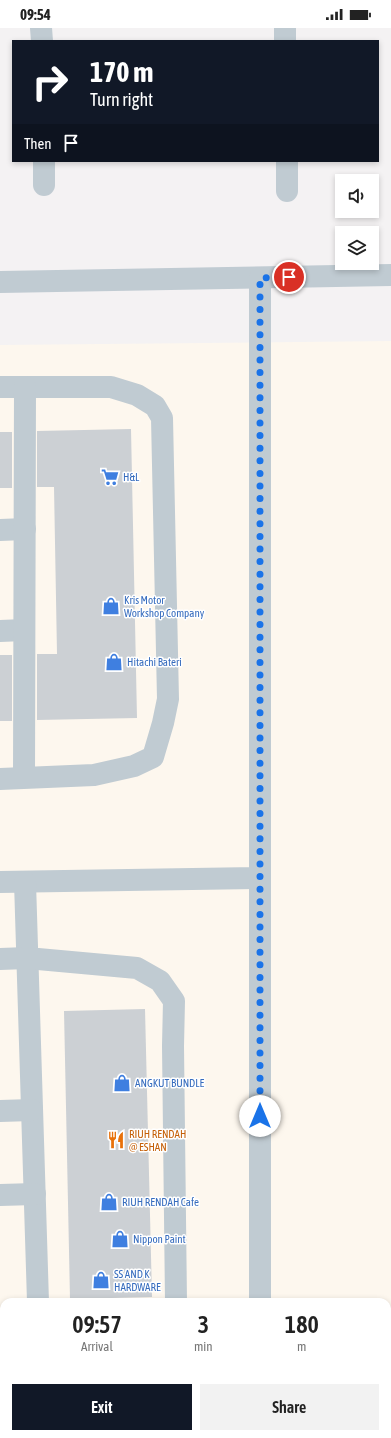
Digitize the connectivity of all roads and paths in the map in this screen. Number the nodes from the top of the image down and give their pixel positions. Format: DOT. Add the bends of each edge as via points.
graph roads {
  1 [pos="41,28"];
  2 [pos="285,28"];
  3 [pos="42,40"];
  4 [pos="285,40"];
  5 [pos="44,162"];
  6 [pos="287,162"];
  7 [pos="44,185"];
  8 [pos="287,191"];
  9 [pos="391,274"];
  10 [pos="260,278"];
  11 [pos="0,282"];
  12 [pos="0,387"];
  13 [pos="24,387"];
  14 [pos="25,529"];
  15 [pos="0,530"];
  16 [pos="24,630"];
  17 [pos="0,631"];
  18 [pos="24,777"];
  19 [pos="0,778"];
  20 [pos="260,878"];
  21 [pos="0,882"];
  22 [pos="25,882"];
  23 [pos="27,958"];
  24 [pos="0,959"];
  25 [pos="32,1110"];
  26 [pos="0,1111"];
  27 [pos="35,1194"];
  28 [pos="0,1195"];
  29 [pos="38,1298"];
  30 [pos="176,1298"];
  31 [pos="260,1298"];
  1 -- 3 [label="street"];
  2 -- 4 [label="street"];
  5 -- 7 [label="street"];
  6 -- 8 [label="street"];
  9 -- 10 [label="street"];
  10 -- 11 [label="street"];
  10 -- 20 [label="street"];
  12 -- 13 [label="street"];
  13 -- 14 [label="street"];
  13 -- 18 [label="street" via="111,388 138,395 155,406 162,418 168,698 164,722 152,757 134,766 94,775"];
  14 -- 15 [label="street"];
  14 -- 16 [label="street"];
  16 -- 17 [label="street"];
  16 -- 18 [label="street"];
  18 -- 19 [label="street"];
  20 -- 22 [label="street"];
  20 -- 31 [label="street"];
  21 -- 22 [label="street"];
  22 -- 23 [label="street"];
  23 -- 24 [label="street"];
  23 -- 25 [label="street"];
  23 -- 30 [label="street" via="137,968 160,980 174,1001"];
  25 -- 26 [label="street"];
  25 -- 27 [label="street"];
  27 -- 28 [label="street"];
  27 -- 29 [label="street"];
}
